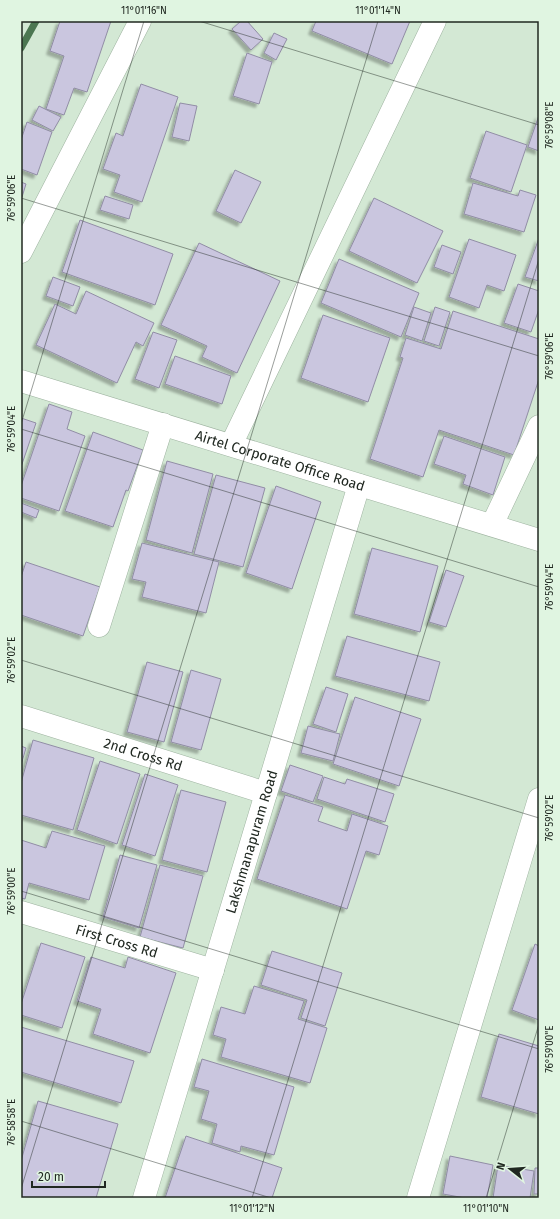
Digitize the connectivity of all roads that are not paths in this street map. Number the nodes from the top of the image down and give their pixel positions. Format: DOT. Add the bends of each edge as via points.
graph roads {
  1 [pos="140,21"];
  2 [pos="435,21"];
  3 [pos="21,252"];
  4 [pos="21,381"];
  5 [pos="163,424"];
  6 [pos="539,426"];
  7 [pos="231,445"];
  8 [pos="358,485"];
  9 [pos="492,525"];
  10 [pos="539,540"];
  11 [pos="99,626"];
  12 [pos="21,716"];
  13 [pos="266,793"];
  14 [pos="539,799"];
  15 [pos="21,912"];
  16 [pos="213,970"];
  17 [pos="144,1198"];
  18 [pos="418,1198"];
  1 -- 3 [label="street"];
  2 -- 7 [label="street"];
  4 -- 5 [label="street, Airtel Corporate Office Road"];
  5 -- 7 [label="street, Airtel Corporate Office Road"];
  5 -- 11 [label="street"];
  6 -- 9 [label="street"];
  7 -- 8 [label="street, Airtel Corporate Office Road"];
  8 -- 9 [label="street, Airtel Corporate Office Road"];
  8 -- 13 [label="street, Lakshmanapuram Road"];
  9 -- 10 [label="street, Airtel Corporate Office Road"];
  12 -- 13 [label="street, 2nd Cross Rd"];
  13 -- 16 [label="street, Lakshmanapuram Road"];
  14 -- 18 [label="street"];
  15 -- 16 [label="street, First Cross Rd"];
  16 -- 17 [label="street, Lakshmanapuram Road"];
}
